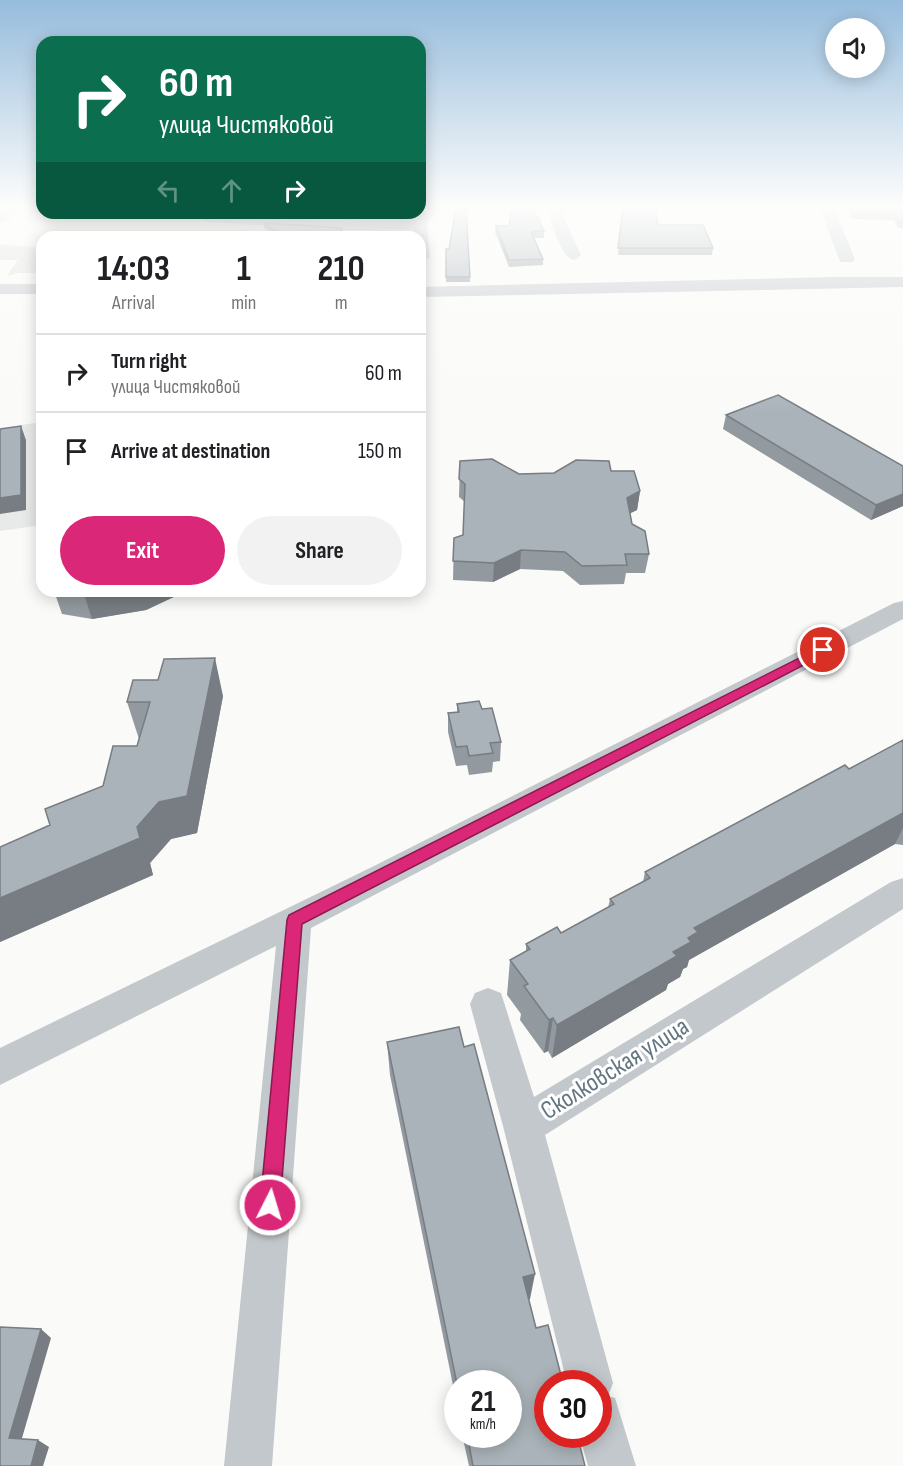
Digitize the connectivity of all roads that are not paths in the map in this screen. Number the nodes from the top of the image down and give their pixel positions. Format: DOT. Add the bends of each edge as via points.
graph roads {
  1 [pos="903,282"];
  2 [pos="0,289"];
  3 [pos="36,289"];
  4 [pos="426,292"];
  5 [pos="903,609"];
  6 [pos="903,892"];
  7 [pos="295,920"];
  8 [pos="488,1004"];
  9 [pos="0,1067"];
  10 [pos="523,1126"];
  11 [pos="587,1370"];
  12 [pos="607,1448"];
  13 [pos="248,1466"];
  14 [pos="612,1466"];
  1 -- 4 [label="street"];
  2 -- 3 [label="street"];
  5 -- 7 [label="street"];
  6 -- 10 [label="street, Сколковская улица"];
  7 -- 9 [label="street"];
  7 -- 13 [label="street"];
  8 -- 10 [label="street"];
  10 -- 11 [label="street, Сколковская улица"];
  12 -- 14 [label="street"];
}
